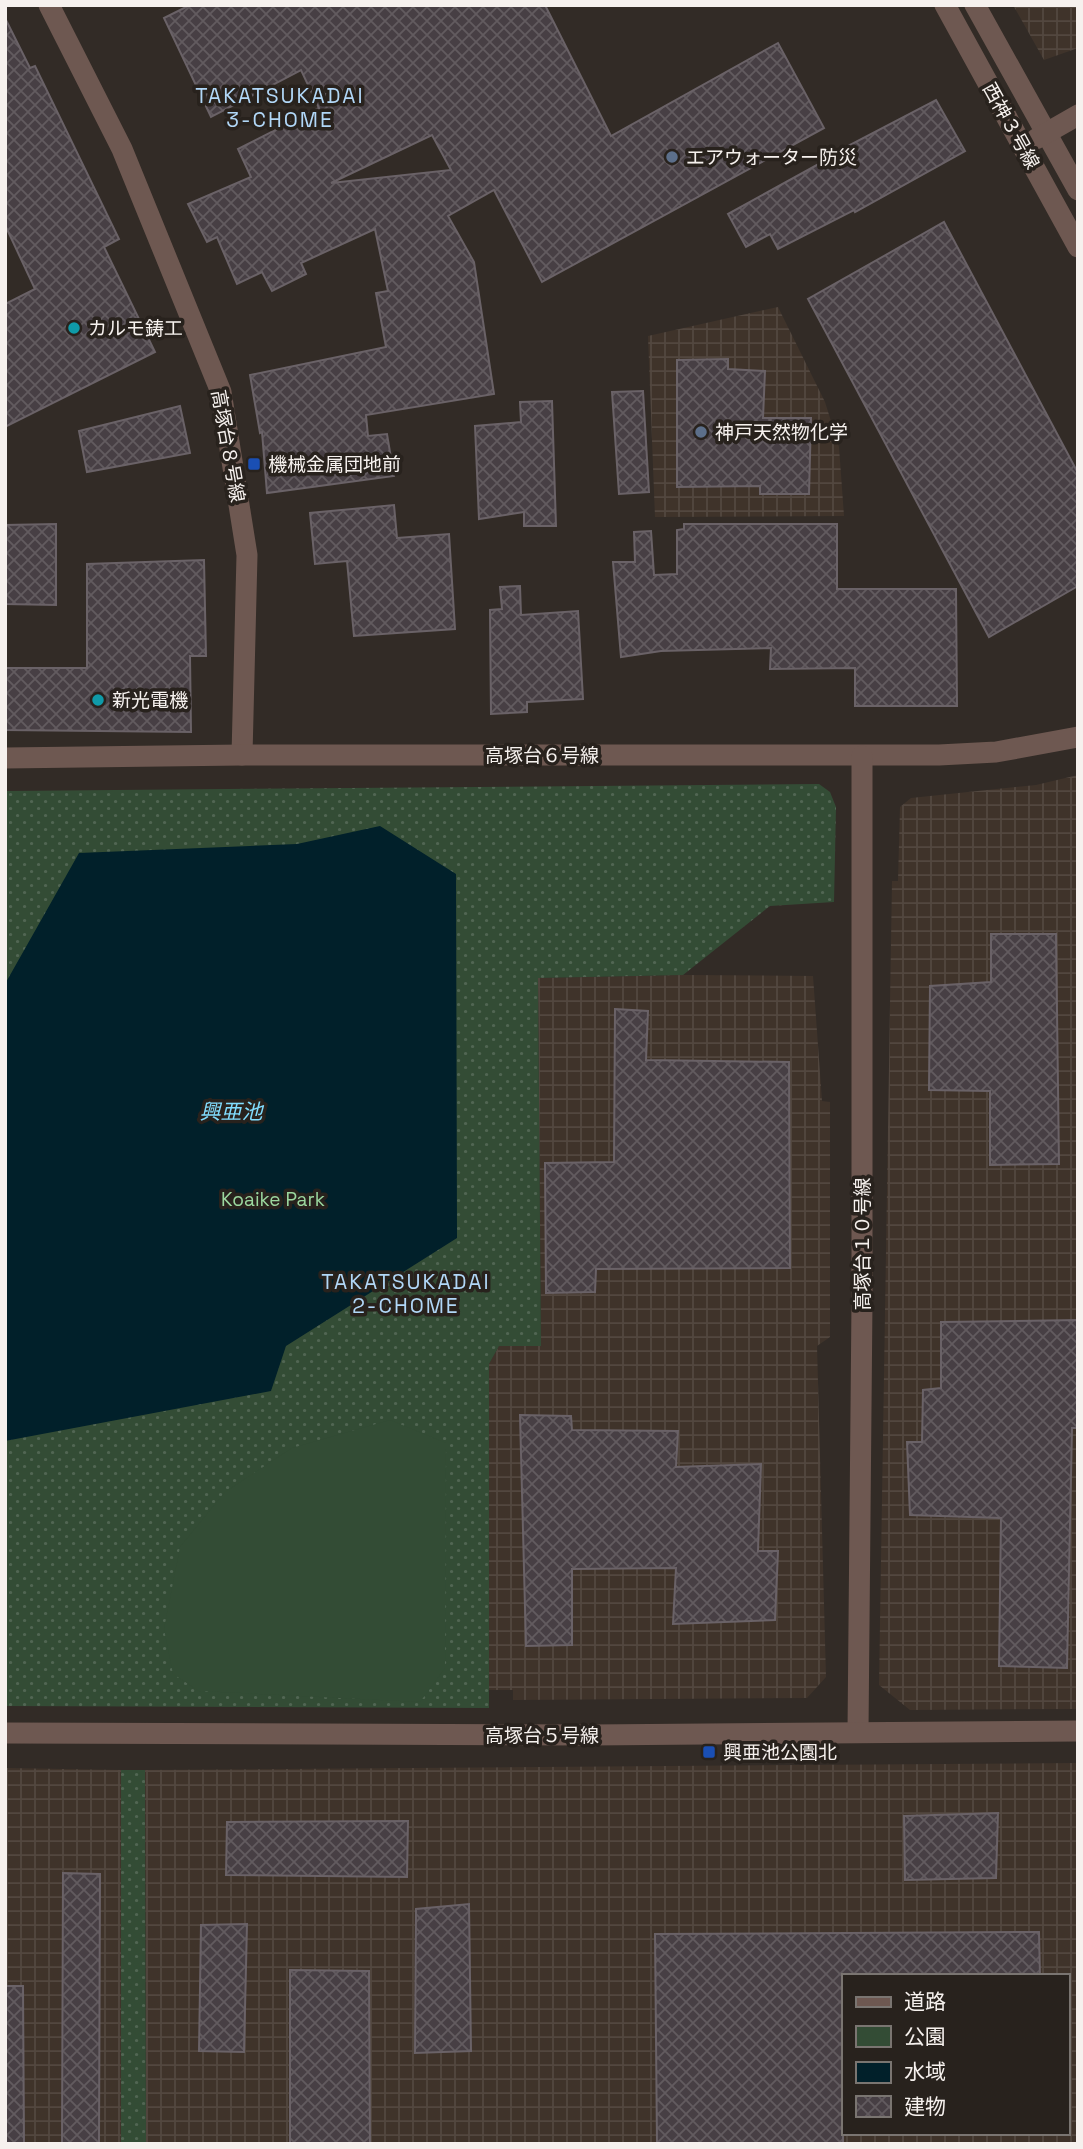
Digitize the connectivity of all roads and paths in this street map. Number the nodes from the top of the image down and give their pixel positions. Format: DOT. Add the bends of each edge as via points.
graph roads {
  1 [pos="49,5"];
  2 [pos="946,5"];
  3 [pos="975,5"];
  4 [pos="1078,115"];
  5 [pos="1045,132"];
  6 [pos="1023,149"];
  7 [pos="1078,190"];
  8 [pos="1078,247"];
  9 [pos="1078,737"];
  10 [pos="242,755"];
  11 [pos="862,756"];
  12 [pos="5,758"];
  13 [pos="1078,1731"];
  14 [pos="858,1732"];
  15 [pos="5,1733"];
  1 -- 10 [label="street, 高塚台８号線" via="122,149 221,392 247,555"];
  2 -- 6 [label="street, 西神３号線"];
  3 -- 5 [label="street, 西神３号線"];
  4 -- 5 [label="street"];
  5 -- 6 [label="street"];
  5 -- 7 [label="street, 西神３号線"];
  6 -- 8 [label="street, 西神３号線"];
  9 -- 11 [label="street, 高塚台６号線" via="996,752"];
  10 -- 11 [label="street, 高塚台６号線"];
  10 -- 12 [label="street, 高塚台６号線"];
  11 -- 14 [label="street, 高塚台１０号線"];
  13 -- 14 [label="street, 高塚台５号線"];
  14 -- 15 [label="street, 高塚台５号線"];
}
